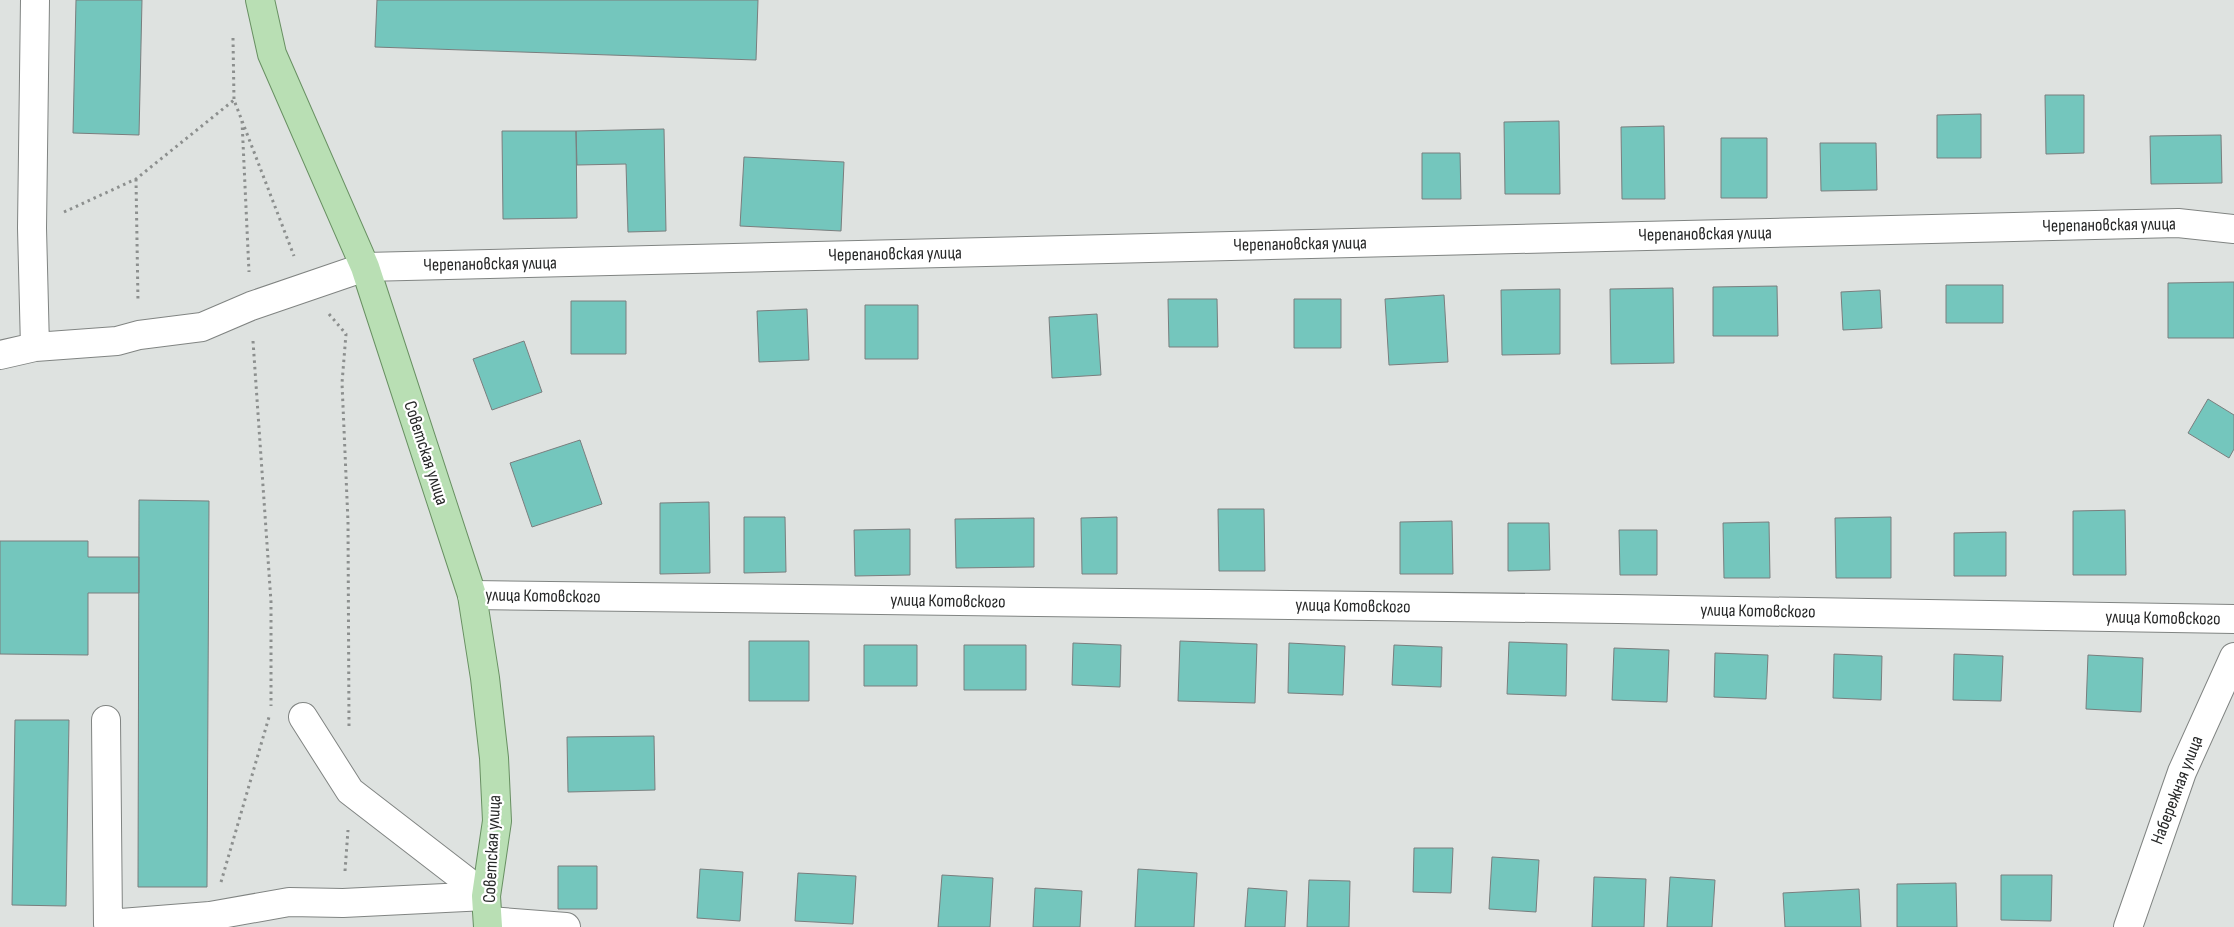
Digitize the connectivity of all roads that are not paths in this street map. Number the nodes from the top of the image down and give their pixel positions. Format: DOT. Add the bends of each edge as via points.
graph roads {
  1 [pos="35,0"];
  2 [pos="260,0"];
  3 [pos="2234,229"];
  4 [pos="365,267"];
  5 [pos="35,347"];
  6 [pos="0,355"];
  7 [pos="472,595"];
  8 [pos="2234,619"];
  9 [pos="2234,657"];
  10 [pos="303,717"];
  11 [pos="106,720"];
  12 [pos="488,915"];
  13 [pos="210,922"];
  14 [pos="566,927"];
  15 [pos="2128,927"];
  1 -- 5 [label="street" via="32,228"];
  2 -- 4 [label="main road, Советская улица" via="272,54"];
  3 -- 4 [label="street, Черепановская улица" via="2178,223"];
  4 -- 5 [label="street, Черепановская улица" via="251,306 202,327 117,341"];
  4 -- 7 [label="main road, Советская улица"];
  5 -- 6 [label="street, Черепановская улица"];
  7 -- 8 [label="street, улица Котовского"];
  7 -- 12 [label="main road, Советская улица" via="494,758 497,821"];
  9 -- 15 [label="street, Набережная улица" via="2182,772"];
  10 -- 12 [label="street" via="350,791"];
  11 -- 13 [label="street" via="108,924"];
  12 -- 13 [label="street" via="344,903 289,902"];
  12 -- 14 [label="street"];
}
